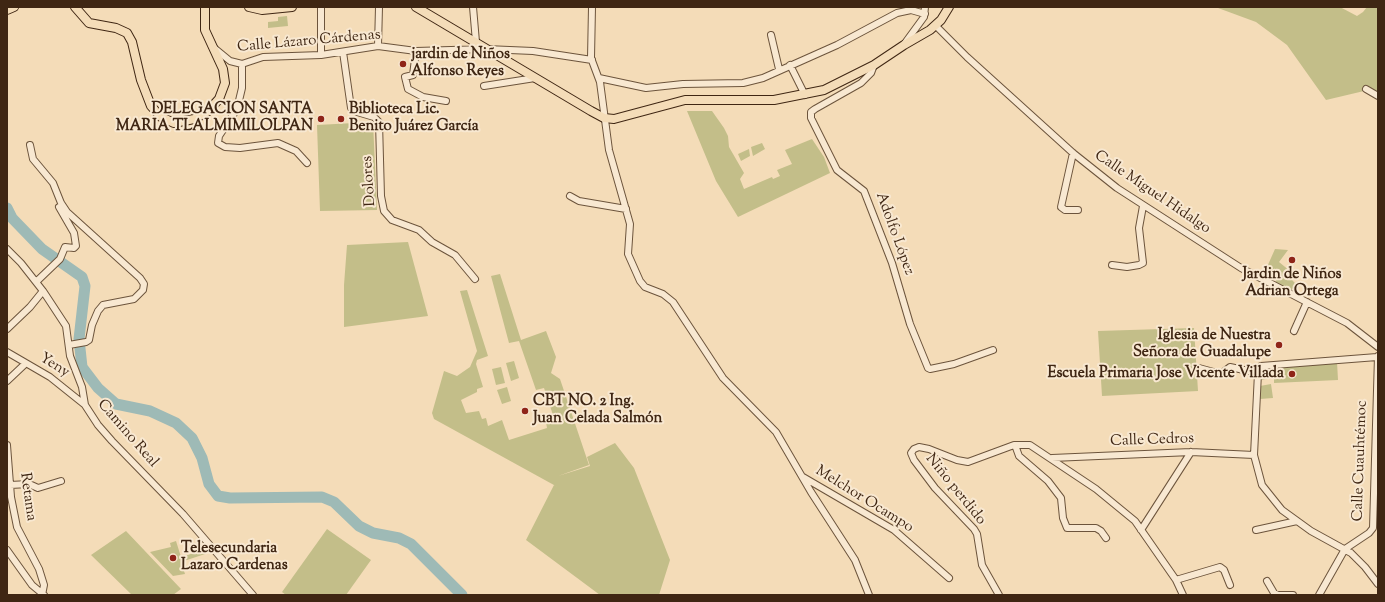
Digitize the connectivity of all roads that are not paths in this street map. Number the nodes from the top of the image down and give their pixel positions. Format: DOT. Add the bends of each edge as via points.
graph roads {
  1 [pos="14,7"];
  2 [pos="76,7"];
  3 [pos="205,7"];
  4 [pos="249,7"];
  5 [pos="292,7"];
  6 [pos="321,7"];
  7 [pos="379,7"];
  8 [pos="416,7"];
  9 [pos="473,7"];
  10 [pos="592,7"];
  11 [pos="949,7"];
  12 [pos="270,8"];
  13 [pos="425,9"];
  14 [pos="7,10"];
  15 [pos="925,10"];
  16 [pos="936,26"];
  17 [pos="771,35"];
  18 [pos="476,42"];
  19 [pos="904,44"];
  20 [pos="212,46"];
  21 [pos="378,46"];
  22 [pos="486,49"];
  23 [pos="416,51"];
  24 [pos="342,52"];
  25 [pos="321,55"];
  26 [pos="592,60"];
  27 [pos="242,64"];
  28 [pos="790,65"];
  29 [pos="874,66"];
  30 [pos="779,69"];
  31 [pos="535,78"];
  32 [pos="599,78"];
  33 [pos="484,86"];
  34 [pos="1366,89"];
  35 [pos="805,95"];
  36 [pos="1378,96"];
  37 [pos="446,101"];
  38 [pos="604,118"];
  39 [pos="30,145"];
  40 [pos="1073,153"];
  41 [pos="307,163"];
  42 [pos="55,187"];
  43 [pos="570,196"];
  44 [pos="1143,206"];
  45 [pos="626,209"];
  46 [pos="1078,210"];
  47 [pos="7,249"];
  48 [pos="1112,265"];
  49 [pos="475,279"];
  50 [pos="36,282"];
  51 [pos="43,291"];
  52 [pos="1307,302"];
  53 [pos="7,329"];
  54 [pos="1294,331"];
  55 [pos="69,345"];
  56 [pos="1378,347"];
  57 [pos="993,350"];
  58 [pos="7,352"];
  59 [pos="1378,356"];
  60 [pos="25,364"];
  61 [pos="1199,368"];
  62 [pos="1258,371"];
  63 [pos="7,381"];
  64 [pos="1377,403"];
  65 [pos="85,405"];
  66 [pos="7,445"];
  67 [pos="1015,445"];
  68 [pos="1191,452"];
  69 [pos="1254,455"];
  70 [pos="1051,458"];
  71 [pos="802,476"];
  72 [pos="60,481"];
  73 [pos="10,484"];
  74 [pos="1375,512"];
  75 [pos="1297,521"];
  76 [pos="1141,530"];
  77 [pos="1256,530"];
  78 [pos="1106,538"];
  79 [pos="1345,549"];
  80 [pos="7,550"];
  81 [pos="949,578"];
  82 [pos="1176,580"];
  83 [pos="1267,581"];
  84 [pos="1378,584"];
  85 [pos="1230,585"];
  86 [pos="43,595"];
  87 [pos="253,595"];
  88 [pos="869,595"];
  89 [pos="999,595"];
  90 [pos="1183,595"];
  91 [pos="1278,595"];
  92 [pos="1293,595"];
  93 [pos="1319,595"];
  1 -- 14 [label="main road"];
  2 -- 20 [label="main road" via="89,23 124,30 130,36 146,94 155,112 167,121 181,122 201,116 219,100 225,83 224,75"];
  3 -- 20 [label="main road" via="205,30"];
  4 -- 12 [label="main road"];
  5 -- 12 [label="main road"];
  6 -- 25 [label="street"];
  7 -- 21 [label="street"];
  8 -- 13 [label="main road"];
  9 -- 18 [label="street"];
  10 -- 26 [label="street"];
  11 -- 16 [label="main road"];
  13 -- 18 [label="main road"];
  15 -- 19 [label="street"];
  15 -- 28 [label="street" via="897,13 842,42"];
  16 -- 19 [label="main road"];
  16 -- 40 [label="street, Calle Miguel Hidalgo"];
  17 -- 30 [label="street"];
  18 -- 22 [label="main road"];
  19 -- 29 [label="main road"];
  20 -- 27 [label="street, Calle Lázaro Cárdenas" via="230,61"];
  21 -- 23 [label="street, Calle Lázaro Cárdenas"];
  21 -- 24 [label="street, Calle Lázaro Cárdenas"];
  22 -- 23 [label="street, Calle Lázaro Cárdenas"];
  22 -- 26 [label="street, Calle Lázaro Cárdenas" via="533,51"];
  22 -- 31 [label="main road"];
  23 -- 37 [label="street" via="413,75 405,77 408,89 423,97"];
  24 -- 25 [label="street, Calle Lázaro Cárdenas"];
  24 -- 49 [label="street, Dolores" via="351,108 379,122 381,196 384,211 392,220 419,230 432,242 455,255"];
  25 -- 27 [label="street, Calle Lázaro Cárdenas" via="263,57"];
  26 -- 32 [label="street"];
  27 -- 41 [label="street" via="242,88 237,109 219,136 218,143 225,147 240,148 278,143 296,151"];
  28 -- 30 [label="street"];
  28 -- 35 [label="street"];
  29 -- 35 [label="main road" via="835,86"];
  29 -- 57 [label="street, Adolfo López" via="861,84 815,109 811,112 811,118 836,170 864,191 928,368 948,365"];
  30 -- 32 [label="street" via="763,78 743,83 683,84 646,88"];
  31 -- 33 [label="street"];
  31 -- 38 [label="main road"];
  32 -- 38 [label="street"];
  34 -- 36 [label="street"];
  35 -- 38 [label="main road" via="767,100 685,100 623,118"];
  38 -- 45 [label="street" via="609,150"];
  39 -- 42 [label="street" via="34,158"];
  40 -- 44 [label="street, Calle Miguel Hidalgo"];
  40 -- 46 [label="street" via="1061,207 1064,210"];
  42 -- 50 [label="street" via="58,205 74,232 76,246 65,247 60,259"];
  42 -- 55 [label="street" via="67,212 144,284 143,290 134,299 110,302 100,308 92,325 90,339"];
  43 -- 45 [label="street" via="579,201"];
  44 -- 48 [label="street" via="1139,228 1143,263 1127,267"];
  44 -- 52 [label="street, Calle Miguel Hidalgo" via="1241,268"];
  45 -- 71 [label="street" via="630,224 628,254 642,284 673,302 723,378 776,432"];
  47 -- 50 [label="street, Camino Real"];
  50 -- 51 [label="street, Camino Real"];
  51 -- 53 [label="street"];
  51 -- 55 [label="street, Camino Real" via="66,326"];
  52 -- 54 [label="street"];
  52 -- 56 [label="street, Calle Miguel Hidalgo" via="1347,323"];
  55 -- 65 [label="street, Camino Real"];
  58 -- 60 [label="street, Yeny"];
  59 -- 62 [label="street" via="1265,365"];
  59 -- 64 [label="street, Calle Cuauhtémoc"];
  60 -- 63 [label="street"];
  60 -- 65 [label="street, Yeny" via="68,390"];
  61 -- 62 [label="street" via="1221,374 1230,367"];
  62 -- 69 [label="street"];
  64 -- 74 [label="street, Calle Cuauhtémoc"];
  65 -- 87 [label="street, Camino Real" via="112,441 183,514"];
  66 -- 73 [label="street, Retama"];
  67 -- 70 [label="street, Niño perdido" via="1030,445"];
  67 -- 78 [label="street" via="1019,456 1048,481 1061,498 1062,518 1067,528 1096,528"];
  67 -- 89 [label="street, Niño perdido" via="968,462 919,447 912,453 914,460 935,488 974,529 982,565"];
  68 -- 69 [label="street, Calle Cedros"];
  68 -- 70 [label="street, Calle Cedros"];
  68 -- 76 [label="street"];
  69 -- 75 [label="street" via="1258,473 1266,490 1282,510"];
  70 -- 76 [label="street" via="1096,489 1135,521"];
  71 -- 81 [label="street, Melchor Ocampo" via="894,530"];
  71 -- 88 [label="street" via="855,560"];
  72 -- 73 [label="street" via="38,488 29,484"];
  73 -- 86 [label="street, Retama" via="17,527 39,569 44,585"];
  74 -- 79 [label="street, Calle Cuauhtémoc" via="1371,530"];
  75 -- 77 [label="street"];
  75 -- 79 [label="street"];
  76 -- 82 [label="street"];
  79 -- 84 [label="street" via="1365,567"];
  79 -- 93 [label="street, Calle Cuauhtémoc"];
  80 -- 86 [label="street" via="32,585"];
  82 -- 85 [label="street" via="1220,567 1224,570"];
  82 -- 90 [label="street"];
  83 -- 91 [label="street"];
  91 -- 92 [label="street"];
}
